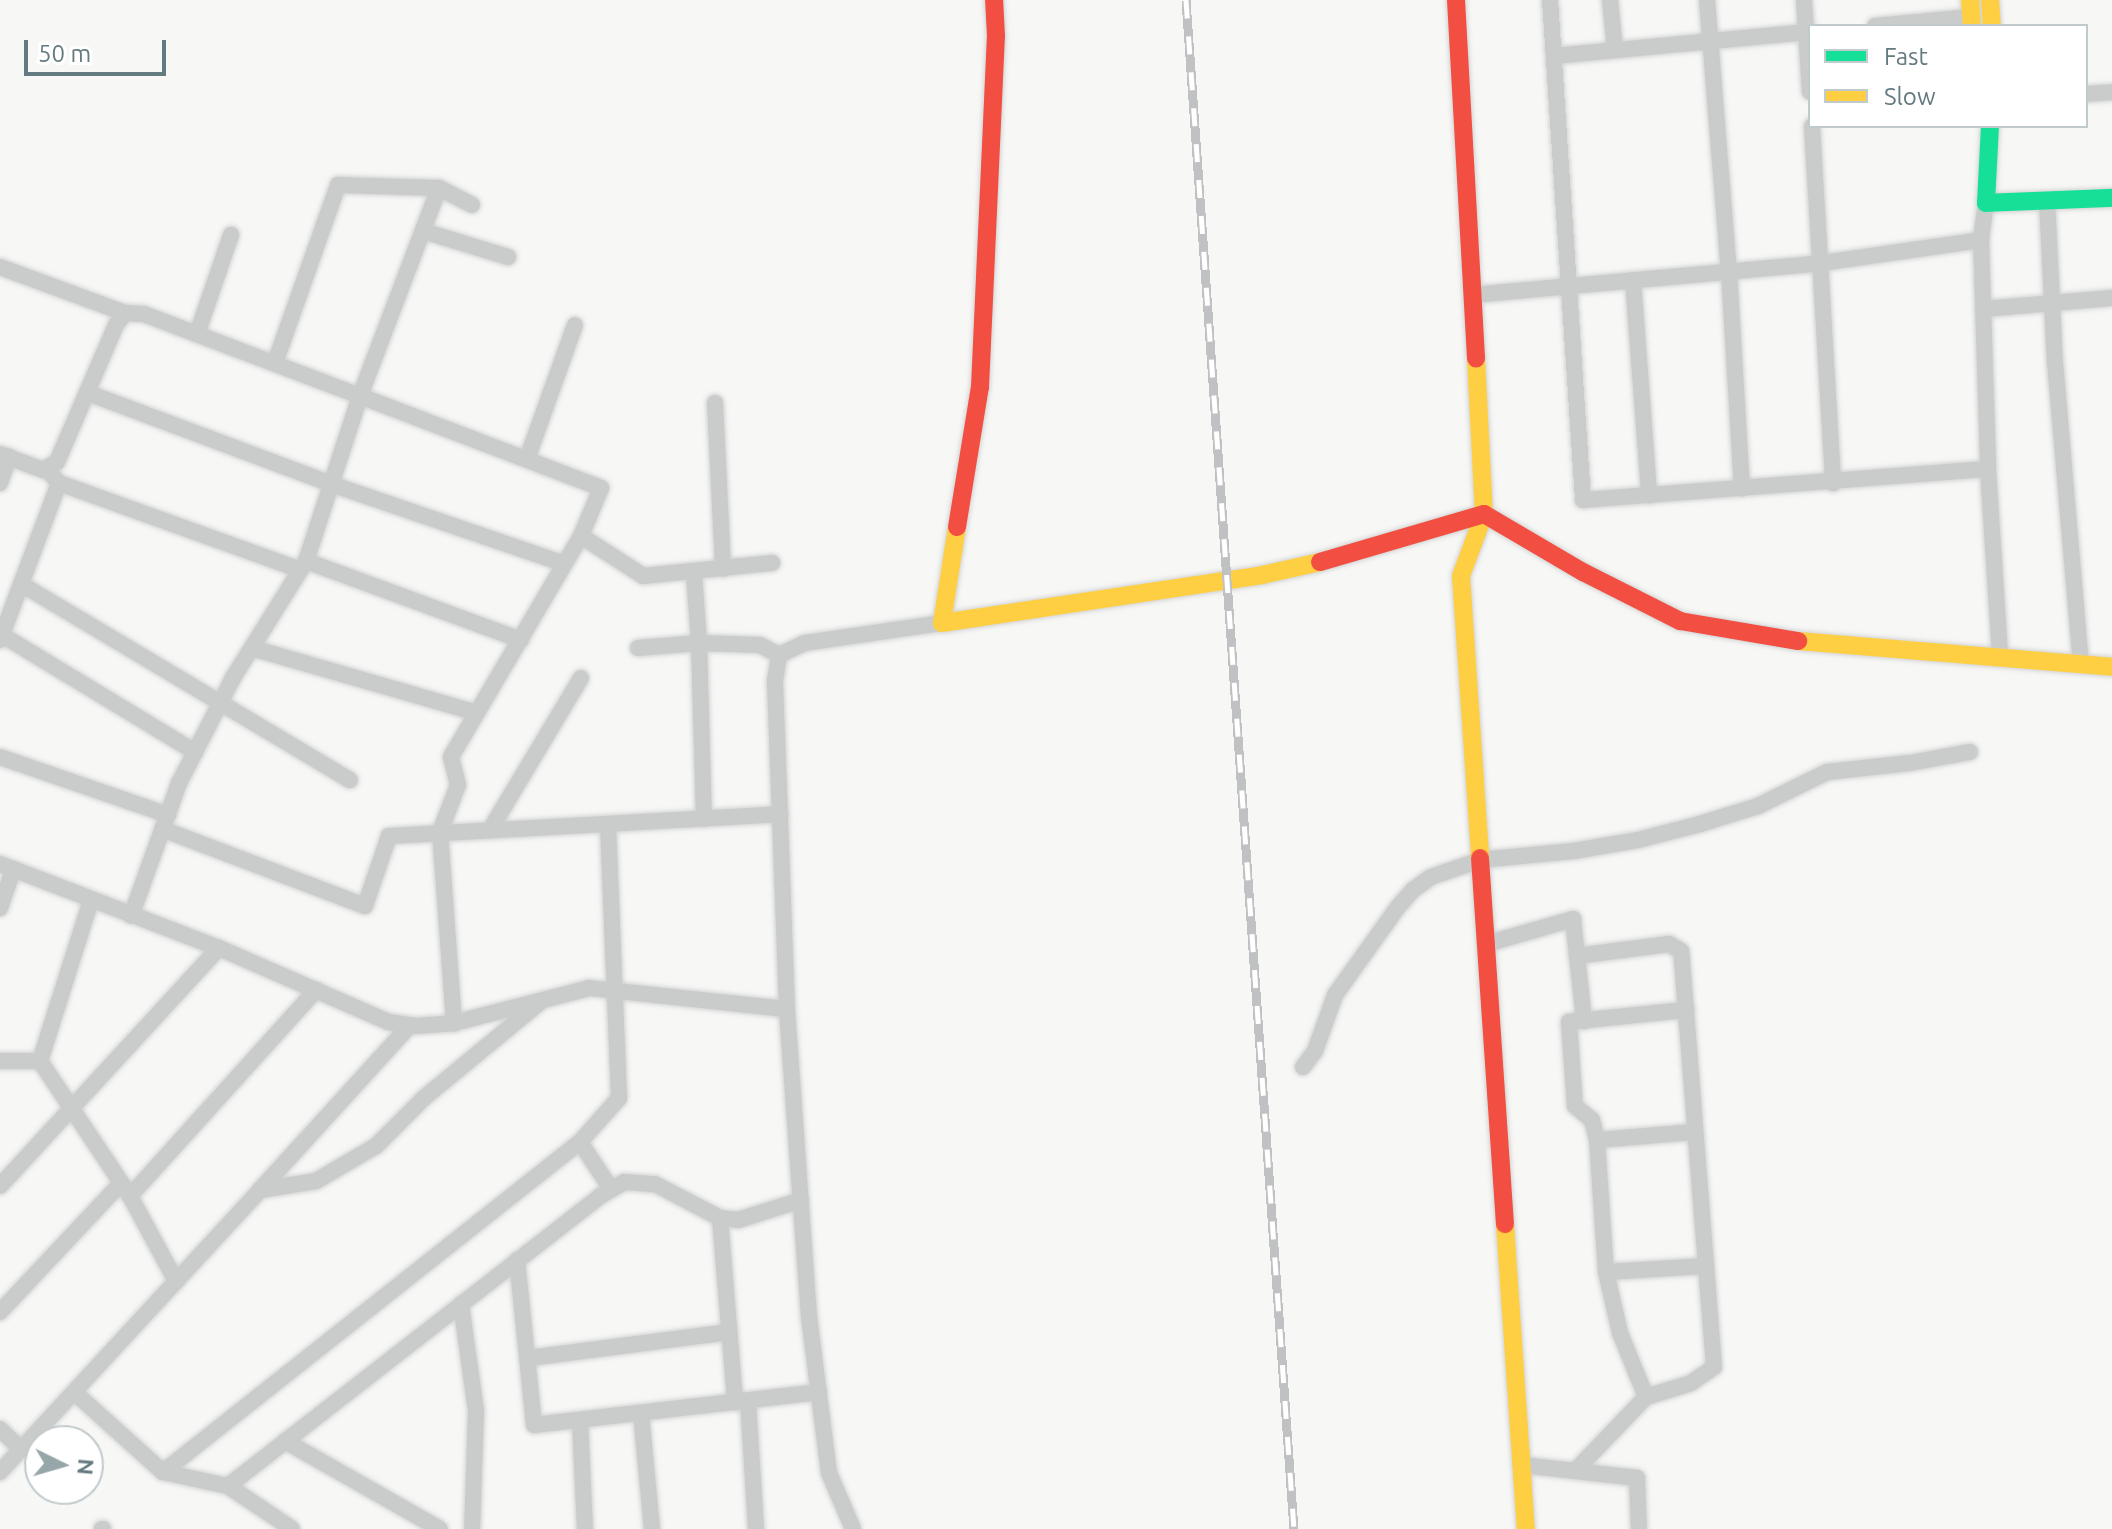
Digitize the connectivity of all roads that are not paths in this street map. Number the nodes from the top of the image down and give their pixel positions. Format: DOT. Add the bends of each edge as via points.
graph roads {
  1 [pos="994,0"];
  2 [pos="1456,0"];
  3 [pos="1550,0"];
  4 [pos="1610,0"];
  5 [pos="1707,0"];
  6 [pos="1804,0"];
  7 [pos="1990,0"];
  8 [pos="1971,14"];
  9 [pos="1891,24"];
  10 [pos="1992,24"];
  11 [pos="1808,32"];
  12 [pos="1711,42"];
  13 [pos="1615,50"];
  14 [pos="1554,56"];
  15 [pos="2112,92"];
  16 [pos="2088,94"];
  17 [pos="1812,128"];
  18 [pos="1990,128"];
  19 [pos="439,188"];
  20 [pos="2112,198"];
  21 [pos="2047,200"];
  22 [pos="1986,203"];
  23 [pos="472,205"];
  24 [pos="423,231"];
  25 [pos="231,235"];
  26 [pos="1981,240"];
  27 [pos="508,257"];
  28 [pos="1822,263"];
  29 [pos="0,267"];
  30 [pos="1729,271"];
  31 [pos="1633,280"];
  32 [pos="1571,286"];
  33 [pos="1472,295"];
  34 [pos="2112,298"];
  35 [pos="2052,305"];
  36 [pos="1983,309"];
  37 [pos="125,313"];
  38 [pos="575,325"];
  39 [pos="197,334"];
  40 [pos="275,363"];
  41 [pos="88,393"];
  42 [pos="360,396"];
  43 [pos="715,403"];
  44 [pos="5,456"];
  45 [pos="527,459"];
  46 [pos="1988,469"];
  47 [pos="43,470"];
  48 [pos="0,483"];
  49 [pos="59,483"];
  50 [pos="1833,483"];
  51 [pos="331,484"];
  52 [pos="1742,489"];
  53 [pos="1649,495"];
  54 [pos="1484,514"];
  55 [pos="581,536"];
  56 [pos="772,563"];
  57 [pos="564,564"];
  58 [pos="303,566"];
  59 [pos="723,569"];
  60 [pos="694,573"];
  61 [pos="21,584"];
  62 [pos="942,623"];
  63 [pos="1,637"];
  64 [pos="521,640"];
  65 [pos="699,643"];
  66 [pos="252,648"];
  67 [pos="638,648"];
  68 [pos="779,655"];
  69 [pos="2000,655"];
  70 [pos="2081,664"];
  71 [pos="2112,667"];
  72 [pos="581,678"];
  73 [pos="220,703"];
  74 [pos="477,713"];
  75 [pos="195,752"];
  76 [pos="1970,752"];
  77 [pos="0,757"];
  78 [pos="350,780"];
  79 [pos="780,814"];
  80 [pos="704,819"];
  81 [pos="165,822"];
  82 [pos="608,824"];
  83 [pos="490,830"];
  84 [pos="440,832"];
  85 [pos="1480,860"];
  86 [pos="6,867"];
  87 [pos="91,900"];
  88 [pos="0,908"];
  89 [pos="131,916"];
  90 [pos="1486,944"];
  91 [pos="219,948"];
  92 [pos="1577,956"];
  93 [pos="316,990"];
  94 [pos="615,991"];
  95 [pos="543,1000"];
  96 [pos="787,1009"];
  97 [pos="1686,1010"];
  98 [pos="1584,1021"];
  99 [pos="454,1023"];
  100 [pos="410,1025"];
  101 [pos="0,1061"];
  102 [pos="40,1061"];
  103 [pos="1303,1067"];
  104 [pos="71,1109"];
  105 [pos="1695,1132"];
  106 [pos="1597,1140"];
  107 [pos="580,1142"];
  108 [pos="0,1186"];
  109 [pos="611,1189"];
  110 [pos="126,1190"];
  111 [pos="260,1190"];
  112 [pos="801,1200"];
  113 [pos="720,1218"];
  114 [pos="517,1260"];
  115 [pos="1706,1266"];
  116 [pos="1606,1272"];
  117 [pos="176,1281"];
  118 [pos="461,1304"];
  119 [pos="0,1312"];
  120 [pos="729,1332"];
  121 [pos="529,1358"];
  122 [pos="74,1392"];
  123 [pos="819,1392"];
  124 [pos="1646,1397"];
  125 [pos="741,1402"];
  126 [pos="641,1413"];
  127 [pos="580,1420"];
  128 [pos="0,1429"];
  129 [pos="285,1441"];
  130 [pos="21,1449"];
  131 [pos="1522,1465"];
  132 [pos="1575,1471"];
  133 [pos="0,1472"];
  134 [pos="163,1472"];
  135 [pos="228,1486"];
  136 [pos="292,1529"];
  137 [pos="440,1529"];
  138 [pos="472,1529"];
  139 [pos="585,1529"];
  140 [pos="652,1529"];
  141 [pos="756,1529"];
  142 [pos="853,1529"];
  143 [pos="1526,1529"];
  144 [pos="1639,1529"];
  1 -- 62 [label="street" via="980,387"];
  2 -- 33 [label="street"];
  3 -- 14 [label="street"];
  4 -- 13 [label="street"];
  5 -- 12 [label="street"];
  6 -- 11 [label="street"];
  7 -- 10 [label="street"];
  8 -- 9 [label="street"];
  11 -- 12 [label="street"];
  12 -- 13 [label="street"];
  12 -- 30 [label="street"];
  13 -- 14 [label="street"];
  14 -- 32 [label="street"];
  15 -- 16 [label="street"];
  17 -- 28 [label="street"];
  18 -- 22 [label="street"];
  19 -- 23 [label="street"];
  19 -- 24 [label="street"];
  19 -- 40 [label="street" via="338,185"];
  20 -- 21 [label="street"];
  21 -- 22 [label="street"];
  21 -- 35 [label="street"];
  22 -- 26 [label="street"];
  24 -- 27 [label="street"];
  24 -- 42 [label="street"];
  25 -- 39 [label="street"];
  26 -- 28 [label="street"];
  26 -- 36 [label="street"];
  28 -- 30 [label="street"];
  28 -- 50 [label="street"];
  29 -- 37 [label="street"];
  30 -- 31 [label="street"];
  30 -- 52 [label="street"];
  31 -- 32 [label="street"];
  31 -- 53 [label="street"];
  32 -- 33 [label="street"];
  32 -- 53 [label="street" via="1583,500"];
  33 -- 54 [label="street"];
  34 -- 35 [label="street"];
  35 -- 36 [label="street"];
  35 -- 70 [label="street"];
  36 -- 46 [label="street"];
  37 -- 39 [label="street" via="144,314"];
  37 -- 41 [label="street"];
  38 -- 45 [label="street"];
  39 -- 40 [label="street"];
  40 -- 42 [label="street"];
  41 -- 47 [label="street" via="57,462"];
  41 -- 51 [label="street"];
  42 -- 45 [label="street"];
  42 -- 51 [label="street"];
  43 -- 59 [label="street"];
  44 -- 47 [label="street"];
  44 -- 48 [label="street"];
  45 -- 55 [label="street" via="601,488"];
  46 -- 50 [label="street"];
  46 -- 69 [label="street"];
  47 -- 49 [label="street"];
  49 -- 58 [label="street"];
  49 -- 61 [label="street"];
  50 -- 52 [label="street"];
  51 -- 57 [label="street"];
  51 -- 58 [label="street"];
  52 -- 53 [label="street"];
  54 -- 62 [label="street" via="1363,552 1262,575"];
  54 -- 69 [label="street" via="1680,621 1772,639"];
  54 -- 85 [label="street" via="1461,576"];
  55 -- 57 [label="street"];
  55 -- 60 [label="street" via="643,576"];
  56 -- 59 [label="street"];
  57 -- 64 [label="street"];
  58 -- 64 [label="street"];
  58 -- 66 [label="street"];
  59 -- 60 [label="street"];
  60 -- 65 [label="street"];
  61 -- 63 [label="street"];
  61 -- 73 [label="street"];
  62 -- 68 [label="street" via="805,643"];
  63 -- 75 [label="street"];
  64 -- 74 [label="street"];
  65 -- 67 [label="street"];
  65 -- 68 [label="street" via="760,645"];
  65 -- 80 [label="street"];
  66 -- 73 [label="street"];
  66 -- 74 [label="street"];
  68 -- 79 [label="street" via="775,681"];
  69 -- 70 [label="street"];
  70 -- 71 [label="street"];
  72 -- 83 [label="street"];
  73 -- 75 [label="street"];
  73 -- 78 [label="street"];
  74 -- 84 [label="street" via="451,757 458,785"];
  75 -- 81 [label="street"];
  76 -- 85 [label="street" via="1827,772 1758,806 1638,840"];
  77 -- 81 [label="street"];
  79 -- 80 [label="street"];
  79 -- 96 [label="street"];
  80 -- 82 [label="street"];
  81 -- 84 [label="street" via="365,906 389,836"];
  81 -- 89 [label="street"];
  82 -- 83 [label="street"];
  82 -- 94 [label="street"];
  83 -- 84 [label="street"];
  84 -- 99 [label="street"];
  85 -- 90 [label="street"];
  85 -- 103 [label="street" via="1452,867 1413,890 1335,995 1315,1051"];
  86 -- 87 [label="street"];
  86 -- 88 [label="street"];
  87 -- 89 [label="street"];
  87 -- 102 [label="street"];
  89 -- 91 [label="street"];
  90 -- 92 [label="street" via="1573,919"];
  90 -- 131 [label="street"];
  91 -- 93 [label="street"];
  91 -- 104 [label="street"];
  92 -- 97 [label="street" via="1669,944 1681,951"];
  92 -- 98 [label="street"];
  93 -- 100 [label="street" via="388,1022"];
  93 -- 110 [label="street"];
  94 -- 95 [label="street" via="589,988"];
  94 -- 96 [label="street"];
  94 -- 107 [label="street" via="619,1098"];
  95 -- 99 [label="street"];
  95 -- 111 [label="street" via="425,1097 376,1146 316,1181"];
  96 -- 112 [label="street"];
  97 -- 98 [label="street"];
  97 -- 105 [label="street"];
  98 -- 106 [label="street" via="1569,1022 1575,1106 1592,1120"];
  99 -- 100 [label="street"];
  100 -- 111 [label="street"];
  101 -- 102 [label="street"];
  102 -- 104 [label="street"];
  104 -- 108 [label="street"];
  104 -- 110 [label="street"];
  105 -- 106 [label="street"];
  105 -- 115 [label="street"];
  106 -- 116 [label="street"];
  107 -- 109 [label="street"];
  107 -- 134 [label="street"];
  109 -- 113 [label="street" via="624,1182 655,1184"];
  109 -- 114 [label="street"];
  110 -- 117 [label="street"];
  110 -- 119 [label="street"];
  111 -- 117 [label="street"];
  112 -- 113 [label="street" via="738,1220"];
  112 -- 123 [label="street"];
  113 -- 120 [label="street"];
  114 -- 118 [label="street"];
  114 -- 121 [label="street"];
  115 -- 116 [label="street"];
  115 -- 124 [label="street" via="1714,1367 1691,1383"];
  116 -- 124 [label="street" via="1620,1333"];
  117 -- 122 [label="street"];
  118 -- 129 [label="street"];
  118 -- 138 [label="street" via="476,1411"];
  120 -- 121 [label="street"];
  120 -- 125 [label="street"];
  121 -- 127 [label="street" via="534,1425"];
  122 -- 130 [label="street"];
  122 -- 134 [label="street"];
  123 -- 125 [label="street"];
  123 -- 142 [label="street" via="829,1473"];
  124 -- 132 [label="street"];
  125 -- 126 [label="street"];
  125 -- 141 [label="street"];
  126 -- 127 [label="street"];
  126 -- 140 [label="street"];
  127 -- 139 [label="street"];
  128 -- 130 [label="street"];
  129 -- 135 [label="street"];
  129 -- 137 [label="street"];
  130 -- 133 [label="street"];
  131 -- 132 [label="street"];
  131 -- 143 [label="street"];
  132 -- 144 [label="street" via="1637,1478"];
  134 -- 135 [label="street"];
  135 -- 136 [label="street"];
}
